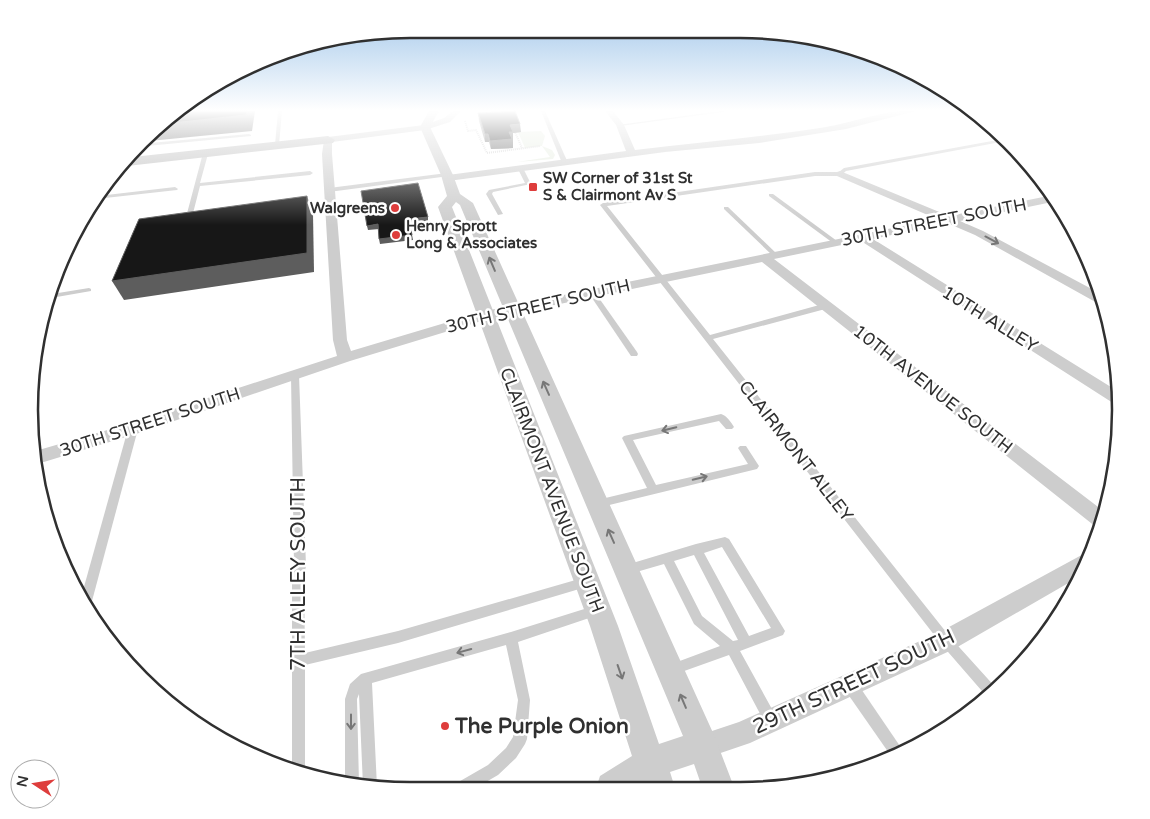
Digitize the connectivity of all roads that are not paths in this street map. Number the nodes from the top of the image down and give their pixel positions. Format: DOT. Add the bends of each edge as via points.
graph roads {
  1 [pos="243,149"];
  2 [pos="328,149"];
  3 [pos="435,149"];
  4 [pos="559,149"];
  5 [pos="630,149"];
  6 [pos="675,149"];
  7 [pos="955,149"];
  8 [pos="205,154"];
  9 [pos="632,154"];
  10 [pos="132,162"];
  11 [pos="565,163"];
  12 [pos="521,169"];
  13 [pos="310,173"];
  14 [pos="840,174"];
  15 [pos="448,177"];
  16 [pos="197,185"];
  17 [pos="175,189"];
  18 [pos="329,190"];
  19 [pos="771,195"];
  20 [pos="454,196"];
  21 [pos="104,197"];
  22 [pos="1048,200"];
  23 [pos="726,208"];
  24 [pos="500,214"];
  25 [pos="948,220"];
  26 [pos="188,221"];
  27 [pos="862,237"];
  28 [pos="835,242"];
  29 [pos="769,256"];
  30 [pos="660,278"];
  31 [pos="89,290"];
  32 [pos="592,292"];
  33 [pos="55,295"];
  34 [pos="1095,296"];
  35 [pos="826,306"];
  36 [pos="511,309"];
  37 [pos="485,315"];
  38 [pos="708,338"];
  39 [pos="634,354"];
  40 [pos="345,358"];
  41 [pos="295,375"];
  42 [pos="1112,395"];
  43 [pos="729,427"];
  44 [pos="133,429"];
  45 [pos="742,448"];
  46 [pos="41,456"];
  47 [pos="653,490"];
  48 [pos="597,504"];
  49 [pos="1097,516"];
  50 [pos="696,550"];
  51 [pos="667,558"];
  52 [pos="1077,567"];
  53 [pos="626,571"];
  54 [pos="587,582"];
  55 [pos="87,596"];
  56 [pos="597,610"];
  57 [pos="511,638"];
  58 [pos="946,641"];
  59 [pos="746,643"];
  60 [pos="732,648"];
  61 [pos="298,661"];
  62 [pos="670,670"];
  63 [pos="366,678"];
  64 [pos="849,685"];
  65 [pos="987,688"];
  66 [pos="771,720"];
  67 [pos="703,746"];
  68 [pos="894,748"];
  69 [pos="299,765"];
  70 [pos="655,775"];
  71 [pos="352,776"];
  72 [pos="370,779"];
  73 [pos="472,782"];
  74 [pos="632,782"];
  75 [pos="716,782"];
  1 -- 8 [label="main road"];
  2 -- 18 [label="street"];
  3 -- 15 [label="street"];
  4 -- 11 [label="lane"];
  5 -- 9 [label="street"];
  6 -- 9 [label="street"];
  7 -- 14 [label="lane" via="844,170"];
  8 -- 10 [label="main road"];
  8 -- 16 [label="lane"];
  9 -- 11 [label="street"];
  11 -- 12 [label="street"];
  12 -- 15 [label="street"];
  12 -- 24 [label="lane" via="528,184 489,194"];
  13 -- 16 [label="lane"];
  14 -- 25 [label="street"];
  14 -- 30 [label="lane, CLAIRMONT ALLEY" via="815,174 603,205"];
  15 -- 18 [label="lane"];
  15 -- 20 [label="street"];
  16 -- 26 [label="lane"];
  17 -- 21 [label="lane"];
  18 -- 40 [label="street" via="340,340"];
  19 -- 28 [label="lane"];
  36 -- 20 [label="street, one-way" via="466,203"];
  20 -- 37 [label="street, CLAIRMONT AVENUE SOUTH" via="445,207"];
  22 -- 25 [label="street, 30TH STREET SOUTH"];
  23 -- 29 [label="lane"];
  25 -- 27 [label="street, 30TH STREET SOUTH"];
  25 -- 34 [label="street, one-way" via="979,233"];
  27 -- 28 [label="street, 30TH STREET SOUTH"];
  27 -- 42 [label="street, 10TH ALLEY"];
  28 -- 29 [label="street, 30TH STREET SOUTH"];
  29 -- 30 [label="street, 30TH STREET SOUTH"];
  29 -- 35 [label="street, 10TH AVENUE SOUTH"];
  30 -- 32 [label="street, 30TH STREET SOUTH"];
  30 -- 38 [label="lane, CLAIRMONT ALLEY"];
  31 -- 33 [label="lane"];
  32 -- 36 [label="street, 30TH STREET SOUTH"];
  32 -- 39 [label="lane"];
  35 -- 38 [label="lane"];
  35 -- 49 [label="street, 10TH AVENUE SOUTH"];
  36 -- 37 [label="street, 30TH STREET SOUTH"];
  48 -- 36 [label="street, CLAIRMONT AVENUE SOUTH, one-way"];
  37 -- 40 [label="street, 30TH STREET SOUTH"];
  37 -- 54 [label="street, CLAIRMONT AVENUE SOUTH"];
  38 -- 58 [label="lane, CLAIRMONT ALLEY"];
  40 -- 41 [label="street, 30TH STREET SOUTH"];
  41 -- 44 [label="street, 30TH STREET SOUTH"];
  41 -- 61 [label="lane, 7TH ALLEY SOUTH" via="300,566"];
  43 -- 47 [label="lane, one-way" via="721,416 627,438"];
  44 -- 46 [label="street, 30TH STREET SOUTH"];
  44 -- 55 [label="lane"];
  47 -- 45 [label="lane, one-way" via="754,466"];
  47 -- 48 [label="lane"];
  53 -- 48 [label="street, CLAIRMONT AVENUE SOUTH, one-way"];
  50 -- 51 [label="lane"];
  50 -- 59 [label="lane"];
  50 -- 59 [label="lane" via="725,542 779,631"];
  51 -- 53 [label="lane"];
  51 -- 60 [label="lane" via="698,620"];
  52 -- 58 [label="street, 29TH STREET SOUTH"];
  53 -- 62 [label="street, CLAIRMONT AVENUE SOUTH"];
  54 -- 56 [label="street, CLAIRMONT AVENUE SOUTH"];
  54 -- 61 [label="lane" via="398,638"];
  56 -- 57 [label="lane"];
  56 -- 70 [label="street, CLAIRMONT AVENUE SOUTH, one-way"];
  57 -- 63 [label="lane, one-way"];
  57 -- 73 [label="lane" via="524,700 520,739 493,770"];
  58 -- 64 [label="street, 29TH STREET SOUTH"];
  58 -- 65 [label="lane, CLAIRMONT ALLEY"];
  59 -- 60 [label="lane"];
  60 -- 62 [label="lane"];
  60 -- 66 [label="lane"];
  61 -- 69 [label="lane, 7TH ALLEY SOUTH"];
  67 -- 62 [label="street, CLAIRMONT AVENUE SOUTH, one-way"];
  63 -- 71 [label="lane, one-way" via="355,689 351,699"];
  63 -- 72 [label="lane"];
  64 -- 66 [label="street, 29TH STREET SOUTH"];
  64 -- 68 [label="lane"];
  66 -- 67 [label="street, 29TH STREET SOUTH"];
  67 -- 70 [label="street, 29TH STREET SOUTH"];
  67 -- 75 [label="street, CLAIRMONT AVENUE SOUTH"];
  70 -- 74 [label="street, 29TH STREET SOUTH"];
}
